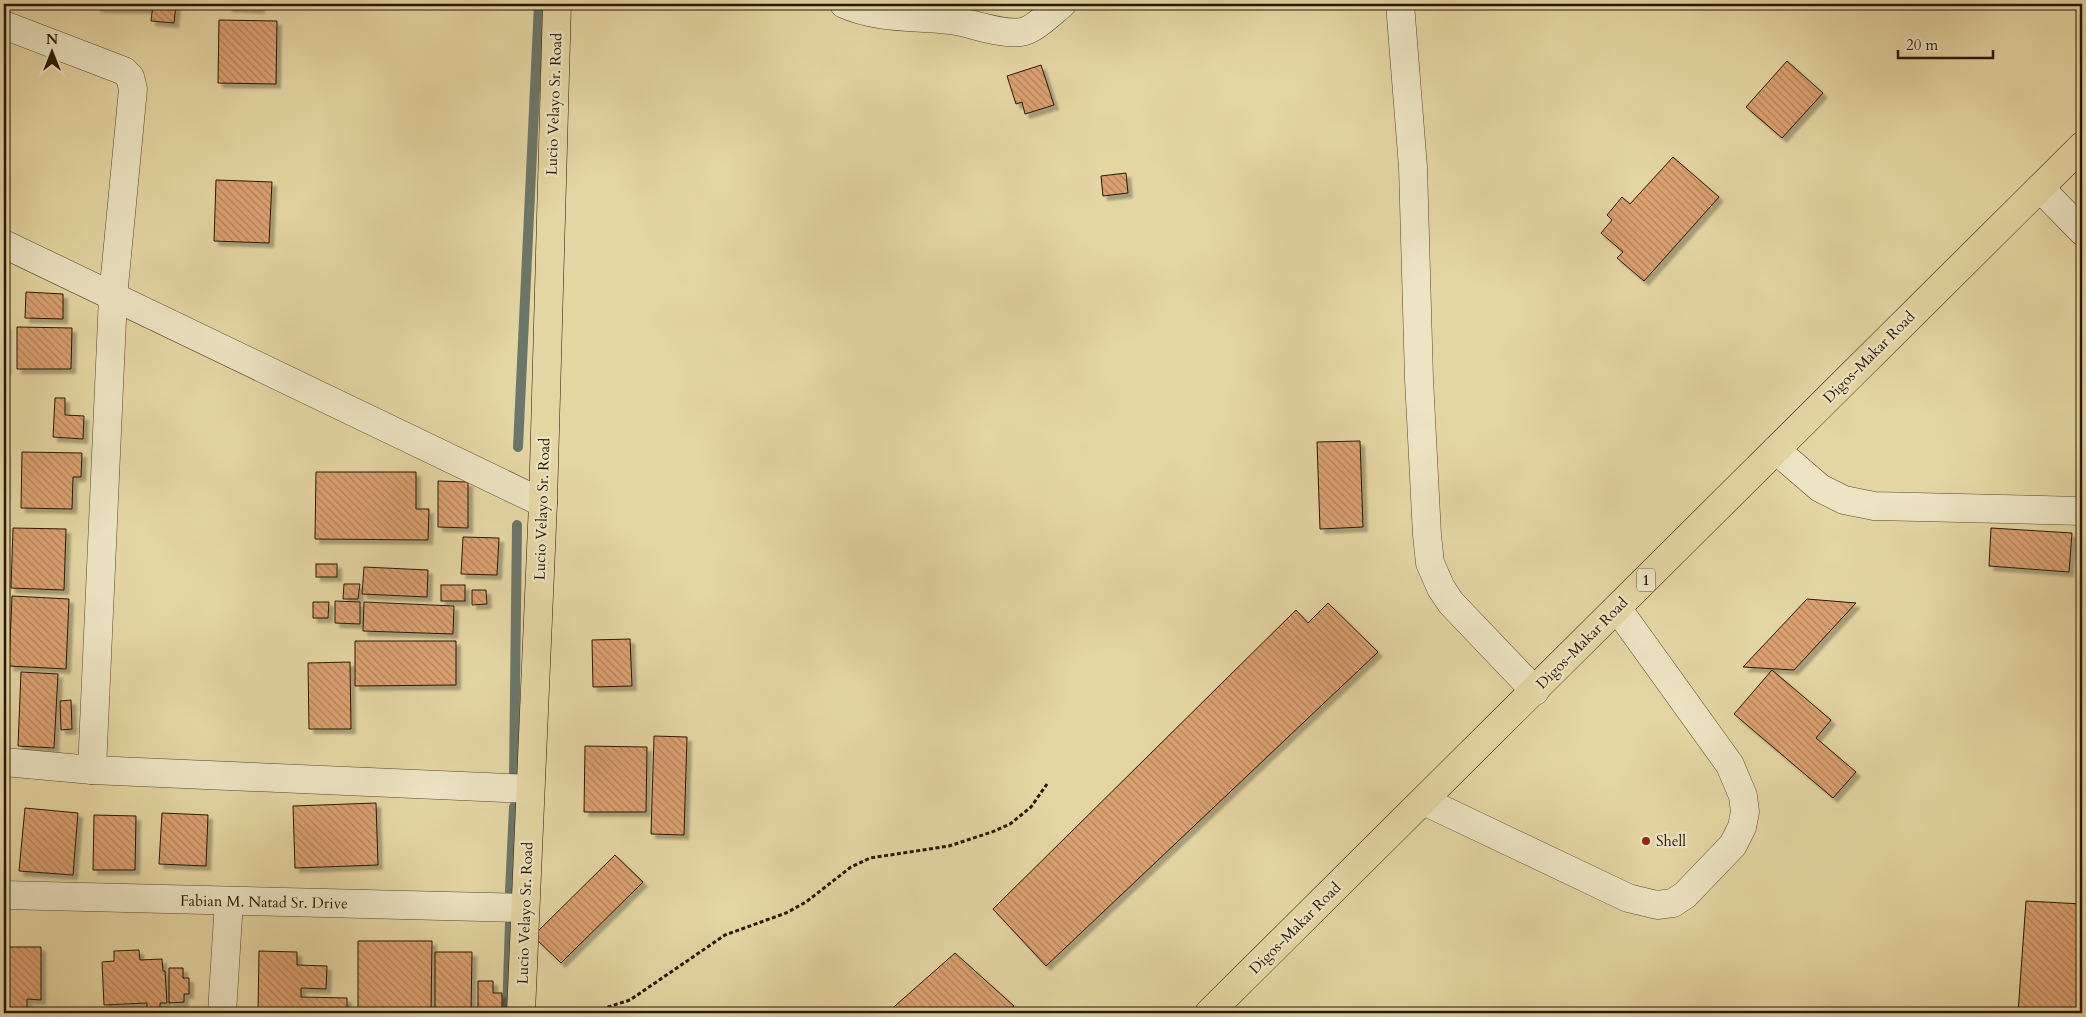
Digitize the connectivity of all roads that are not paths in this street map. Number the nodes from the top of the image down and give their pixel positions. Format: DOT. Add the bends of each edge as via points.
graph roads {
  1 [pos="557,4"];
  2 [pos="844,4"];
  3 [pos="1062,4"];
  4 [pos="1400,4"];
  5 [pos="4,25"];
  6 [pos="2082,146"];
  7 [pos="2040,188"];
  8 [pos="2082,231"];
  9 [pos="4,244"];
  10 [pos="113,297"];
  11 [pos="1776,450"];
  12 [pos="543,503"];
  13 [pos="2082,511"];
  14 [pos="1617,608"];
  15 [pos="1535,690"];
  16 [pos="4,762"];
  17 [pos="92,770"];
  18 [pos="530,789"];
  19 [pos="1424,800"];
  20 [pos="4,895"];
  21 [pos="229,901"];
  22 [pos="525,908"];
  23 [pos="222,1013"];
  24 [pos="521,1013"];
  25 [pos="1210,1013"];
  1 -- 12 [label="main road, Lucio Velayo Sr. Road"];
  2 -- 3 [label="street" via="891,17 950,20 1014,32 1028,31"];
  4 -- 15 [label="street" via="1413,167 1419,379 1430,563 1451,602"];
  5 -- 10 [label="street" via="124,71 130,77 133,89"];
  6 -- 7 [label="main road, Digos-Makar Road / 1"];
  7 -- 8 [label="street"];
  7 -- 11 [label="main road, Digos-Makar Road / 1"];
  9 -- 10 [label="street"];
  10 -- 12 [label="street"];
  10 -- 17 [label="street"];
  11 -- 13 [label="street" via="1820,488 1844,500 1874,506"];
  11 -- 14 [label="main road, Digos-Makar Road / 1"];
  12 -- 18 [label="main road, Lucio Velayo Sr. Road"];
  14 -- 15 [label="main road, Digos-Makar Road / 1"];
  14 -- 19 [label="street" via="1730,765 1743,796 1745,812 1742,827 1733,844 1685,895 1673,903 1657,905 1628,898"];
  15 -- 19 [label="main road, Digos-Makar Road / 1"];
  16 -- 17 [label="street"];
  17 -- 18 [label="street"];
  18 -- 22 [label="main road, Lucio Velayo Sr. Road"];
  19 -- 25 [label="main road, Digos-Makar Road / 1"];
  20 -- 21 [label="street, Fabian M. Natad Sr. Drive"];
  21 -- 22 [label="street, Fabian M. Natad Sr. Drive"];
  21 -- 23 [label="street"];
  22 -- 24 [label="main road, Lucio Velayo Sr. Road"];
}
